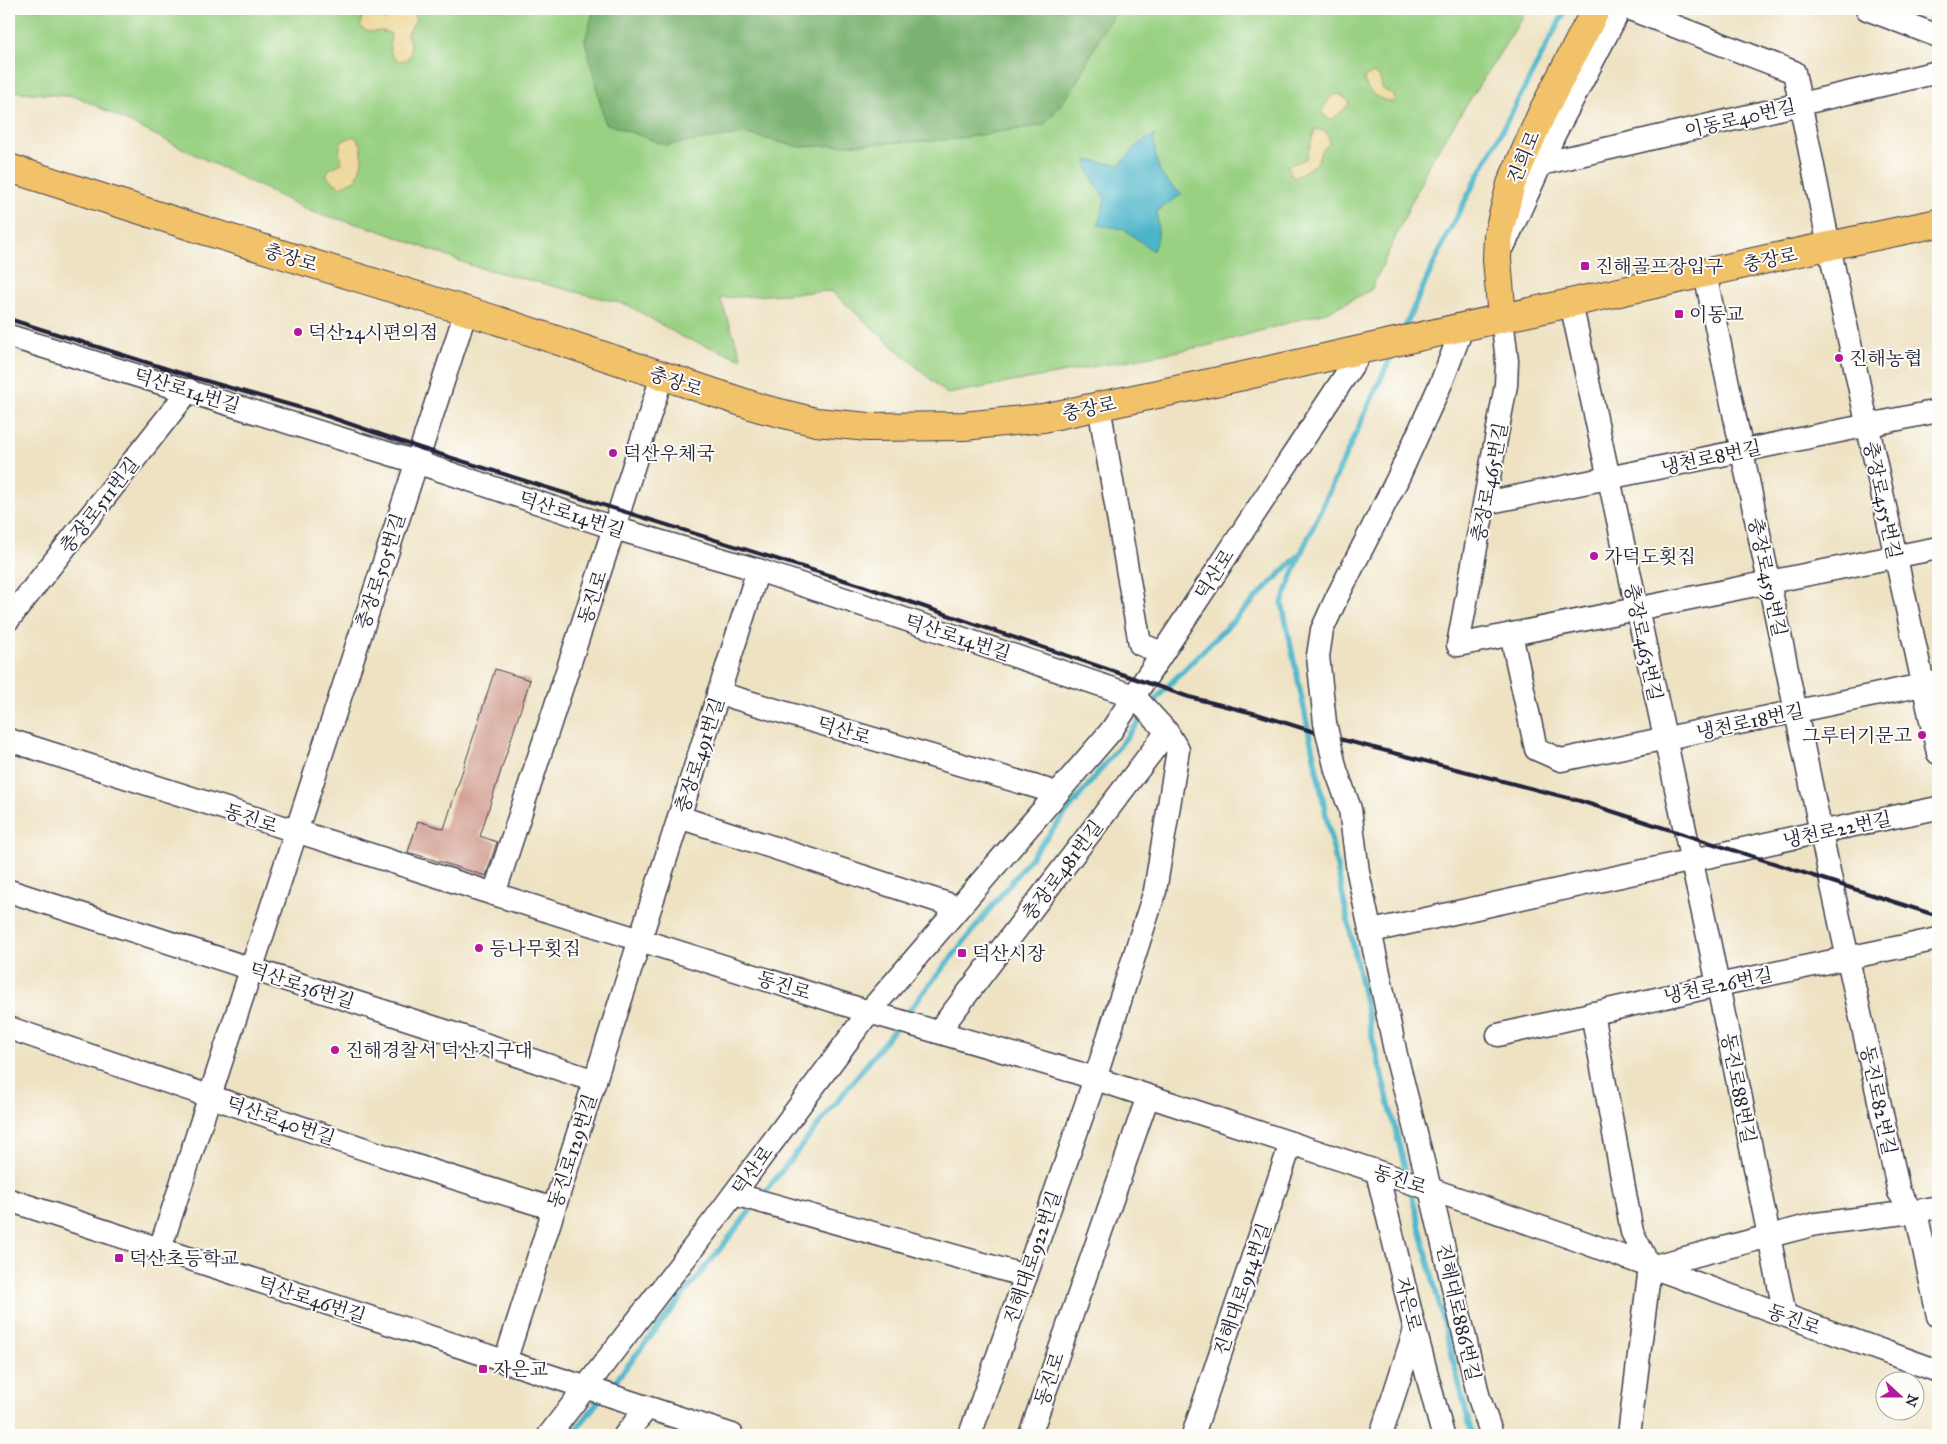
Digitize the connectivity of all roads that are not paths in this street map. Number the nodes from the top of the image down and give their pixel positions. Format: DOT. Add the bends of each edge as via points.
graph roads {
  1 [pos="1596,9"];
  2 [pos="1620,9"];
  3 [pos="1630,9"];
  4 [pos="1867,9"];
  5 [pos="1938,36"];
  6 [pos="1938,72"];
  7 [pos="1800,104"];
  8 [pos="1541,164"];
  9 [pos="9,168"];
  10 [pos="1938,223"];
  11 [pos="1829,246"];
  12 [pos="1497,259"];
  13 [pos="1704,273"];
  14 [pos="1571,303"];
  15 [pos="466,311"];
  16 [pos="1502,318"];
  17 [pos="1459,327"];
  18 [pos="9,336"];
  19 [pos="1363,349"];
  20 [pos="662,376"];
  21 [pos="189,390"];
  22 [pos="1098,406"];
  23 [pos="1938,411"];
  24 [pos="1867,425"];
  25 [pos="1742,451"];
  26 [pos="416,462"];
  27 [pos="1609,478"];
  28 [pos="1484,504"];
  29 [pos="614,528"];
  30 [pos="1938,548"];
  31 [pos="1896,557"];
  32 [pos="758,570"];
  33 [pos="1769,582"];
  34 [pos="1637,609"];
  35 [pos="9,619"];
  36 [pos="1511,634"];
  37 [pos="1162,653"];
  38 [pos="1931,683"];
  39 [pos="718,693"];
  40 [pos="1134,696"];
  41 [pos="1795,712"];
  42 [pos="1167,732"];
  43 [pos="1665,739"];
  44 [pos="9,740"];
  45 [pos="1938,753"];
  46 [pos="1057,793"];
  47 [pos="1938,808"];
  48 [pos="679,817"];
  49 [pos="296,832"];
  50 [pos="1820,832"];
  51 [pos="1686,834"];
  52 [pos="1691,861"];
  53 [pos="1830,881"];
  54 [pos="9,891"];
  55 [pos="494,894"];
  56 [pos="958,907"];
  57 [pos="1381,929"];
  58 [pos="640,940"];
  59 [pos="1938,940"];
  60 [pos="1848,958"];
  61 [pos="251,969"];
  62 [pos="1718,985"];
  63 [pos="869,1012"];
  64 [pos="1592,1013"];
  65 [pos="9,1028"];
  66 [pos="938,1032"];
  67 [pos="1498,1035"];
  68 [pos="1085,1076"];
  69 [pos="595,1080"];
  70 [pos="210,1096"];
  71 [pos="1148,1096"];
  72 [pos="1291,1143"];
  73 [pos="1377,1172"];
  74 [pos="1430,1189"];
  75 [pos="734,1194"];
  76 [pos="9,1200"];
  77 [pos="1938,1207"];
  78 [pos="554,1209"];
  79 [pos="1912,1212"];
  80 [pos="1769,1236"];
  81 [pos="160,1249"];
  82 [pos="1650,1267"];
  83 [pos="1026,1276"];
  84 [pos="1785,1315"];
  85 [pos="1938,1316"];
  86 [pos="1415,1330"];
  87 [pos="505,1362"];
  88 [pos="1938,1371"];
  89 [pos="586,1388"];
  90 [pos="647,1408"];
  91 [pos="549,1435"];
  92 [pos="626,1435"];
  93 [pos="732,1435"];
  94 [pos="970,1435"];
  95 [pos="1030,1435"];
  96 [pos="1193,1435"];
  97 [pos="1381,1435"];
  98 [pos="1443,1435"];
  99 [pos="1492,1435"];
  100 [pos="1629,1435"];
  1 -- 12 [label="main road, 진희로" via="1542,113 1511,184 1498,235"];
  2 -- 8 [label="street"];
  3 -- 7 [label="street, 충장로455번길" via="1794,72"];
  4 -- 5 [label="street"];
  6 -- 7 [label="street, 이동로40번길"];
  7 -- 8 [label="street, 이동로40번길"];
  7 -- 11 [label="street, 충장로455번길"];
  8 -- 12 [label="street"];
  9 -- 15 [label="main road, 충장로"];
  10 -- 11 [label="main road, 충장로"];
  11 -- 13 [label="main road, 충장로"];
  11 -- 24 [label="street, 충장로455번길"];
  12 -- 16 [label="main road, 진희로"];
  13 -- 14 [label="main road, 충장로"];
  13 -- 25 [label="street, 충장로459번길"];
  14 -- 16 [label="main road, 충장로"];
  14 -- 27 [label="street, 충장로463번길"];
  15 -- 20 [label="main road, 충장로"];
  15 -- 26 [label="street, 충장로505번길"];
  16 -- 17 [label="main road, 충장로"];
  16 -- 28 [label="street, 충장로465번길" via="1508,361 1506,385"];
  17 -- 19 [label="main road, 충장로"];
  17 -- 74 [label="street, 진해대로886번길, bridge" via="1442,381 1322,630 1318,656 1325,723 1336,770 1350,809 1374,956"];
  18 -- 21 [label="street, 덕산로14번길"];
  19 -- 22 [label="main road, 충장로"];
  19 -- 37 [label="street, 덕산로"];
  20 -- 22 [label="main road, 충장로" via="767,410 843,426 964,426 1043,418"];
  20 -- 29 [label="street, 동진로"];
  21 -- 26 [label="street, 덕산로14번길"];
  21 -- 35 [label="street, 충장로511번길"];
  22 -- 37 [label="street" via="1140,644"];
  23 -- 24 [label="street, 냉천로8번길"];
  24 -- 25 [label="street, 냉천로8번길"];
  24 -- 31 [label="street, 충장로455번길"];
  25 -- 27 [label="street, 냉천로8번길"];
  25 -- 33 [label="street, 충장로459번길"];
  26 -- 29 [label="street, 덕산로14번길"];
  26 -- 49 [label="street, 충장로505번길"];
  27 -- 28 [label="street, 냉천로8번길"];
  27 -- 34 [label="street, 충장로463번길"];
  28 -- 36 [label="street, 충장로465번길" via="1458,645"];
  29 -- 32 [label="street, 덕산로14번길"];
  29 -- 55 [label="street, 동진로"];
  30 -- 31 [label="street"];
  31 -- 33 [label="street"];
  31 -- 38 [label="street, 충장로455번길"];
  32 -- 39 [label="street, 충장로491번길"];
  32 -- 40 [label="street, 덕산로14번길"];
  33 -- 34 [label="street"];
  33 -- 41 [label="street, 충장로459번길"];
  34 -- 36 [label="street"];
  34 -- 43 [label="street, 충장로463번길"];
  36 -- 43 [label="street, 냉천로18번길" via="1536,749 1561,760"];
  37 -- 40 [label="street, 덕산로"];
  38 -- 41 [label="street, 냉천로18번길"];
  38 -- 45 [label="street, 충장로455번길"];
  39 -- 46 [label="street, 덕산로"];
  39 -- 48 [label="street, 충장로491번길"];
  40 -- 42 [label="street"];
  40 -- 46 [label="street, 덕산로" via="1111,731"];
  41 -- 43 [label="street, 냉천로18번길"];
  41 -- 50 [label="street, 충장로459번길"];
  42 -- 66 [label="street, 충장로481번길"];
  42 -- 68 [label="street" via="1178,750 1155,891"];
  43 -- 51 [label="street, 충장로463번길"];
  44 -- 49 [label="street, 동진로"];
  46 -- 56 [label="street, 덕산로"];
  47 -- 50 [label="street, 냉천로22번길"];
  48 -- 56 [label="street"];
  48 -- 58 [label="street, 충장로491번길"];
  49 -- 55 [label="street, 동진로"];
  49 -- 61 [label="street, 충장로505번길"];
  50 -- 52 [label="street, 냉천로22번길"];
  50 -- 53 [label="street, 충장로459번길"];
  51 -- 52 [label="street, 동진로88번길"];
  52 -- 57 [label="street"];
  52 -- 62 [label="street, 동진로88번길"];
  53 -- 60 [label="street, 동진로82번길"];
  54 -- 61 [label="street, 덕산로36번길"];
  55 -- 58 [label="street, 동진로"];
  56 -- 63 [label="street, 덕산로"];
  58 -- 63 [label="street, 동진로"];
  58 -- 69 [label="street, 동진로129번길"];
  59 -- 60 [label="street, 냉천로26번길"];
  60 -- 62 [label="street, 냉천로26번길"];
  60 -- 79 [label="street, 동진로82번길" via="1900,1192"];
  61 -- 69 [label="street, 덕산로36번길"];
  61 -- 70 [label="street, 충장로505번길"];
  62 -- 64 [label="street, 냉천로26번길"];
  62 -- 80 [label="street, 동진로88번길"];
  63 -- 66 [label="street, 동진로"];
  63 -- 75 [label="street, 덕산로"];
  64 -- 67 [label="street, 냉천로26번길"];
  64 -- 82 [label="street" via="1632,1232"];
  65 -- 70 [label="street, 덕산로40번길"];
  66 -- 68 [label="street, 동진로"];
  68 -- 71 [label="street, 동진로"];
  68 -- 83 [label="street, 진해대로922번길"];
  69 -- 78 [label="street, 동진로129번길"];
  70 -- 78 [label="street, 덕산로40번길"];
  70 -- 81 [label="street, 충장로505번길"];
  71 -- 72 [label="street, 동진로"];
  71 -- 95 [label="street, 동진로"];
  72 -- 73 [label="street, 동진로"];
  72 -- 96 [label="street, 진해대로914번길"];
  73 -- 74 [label="street, 동진로"];
  73 -- 86 [label="street, 자은로"];
  74 -- 82 [label="street, 동진로"];
  74 -- 99 [label="street, 진해대로886번길" via="1479,1398"];
  75 -- 83 [label="street"];
  75 -- 89 [label="street, 덕산로"];
  76 -- 81 [label="street, 덕산로46번길"];
  77 -- 79 [label="street"];
  78 -- 87 [label="street, 동진로129번길"];
  79 -- 80 [label="street" via="1816,1224"];
  79 -- 85 [label="street, 동진로82번길" via="1918,1221"];
  80 -- 82 [label="street"];
  80 -- 84 [label="street, 동진로88번길"];
  81 -- 87 [label="street, 덕산로46번길"];
  82 -- 84 [label="street, 동진로"];
  82 -- 100 [label="street"];
  83 -- 94 [label="street, 진해대로922번길"];
  84 -- 88 [label="street, 동진로"];
  86 -- 97 [label="street"];
  86 -- 98 [label="street, 자은로"];
  87 -- 89 [label="street, 덕산로46번길"];
  89 -- 90 [label="street, 덕산로46번길"];
  89 -- 91 [label="street, 덕산로"];
  90 -- 92 [label="street"];
  90 -- 93 [label="street, 덕산로46번길"];
}
